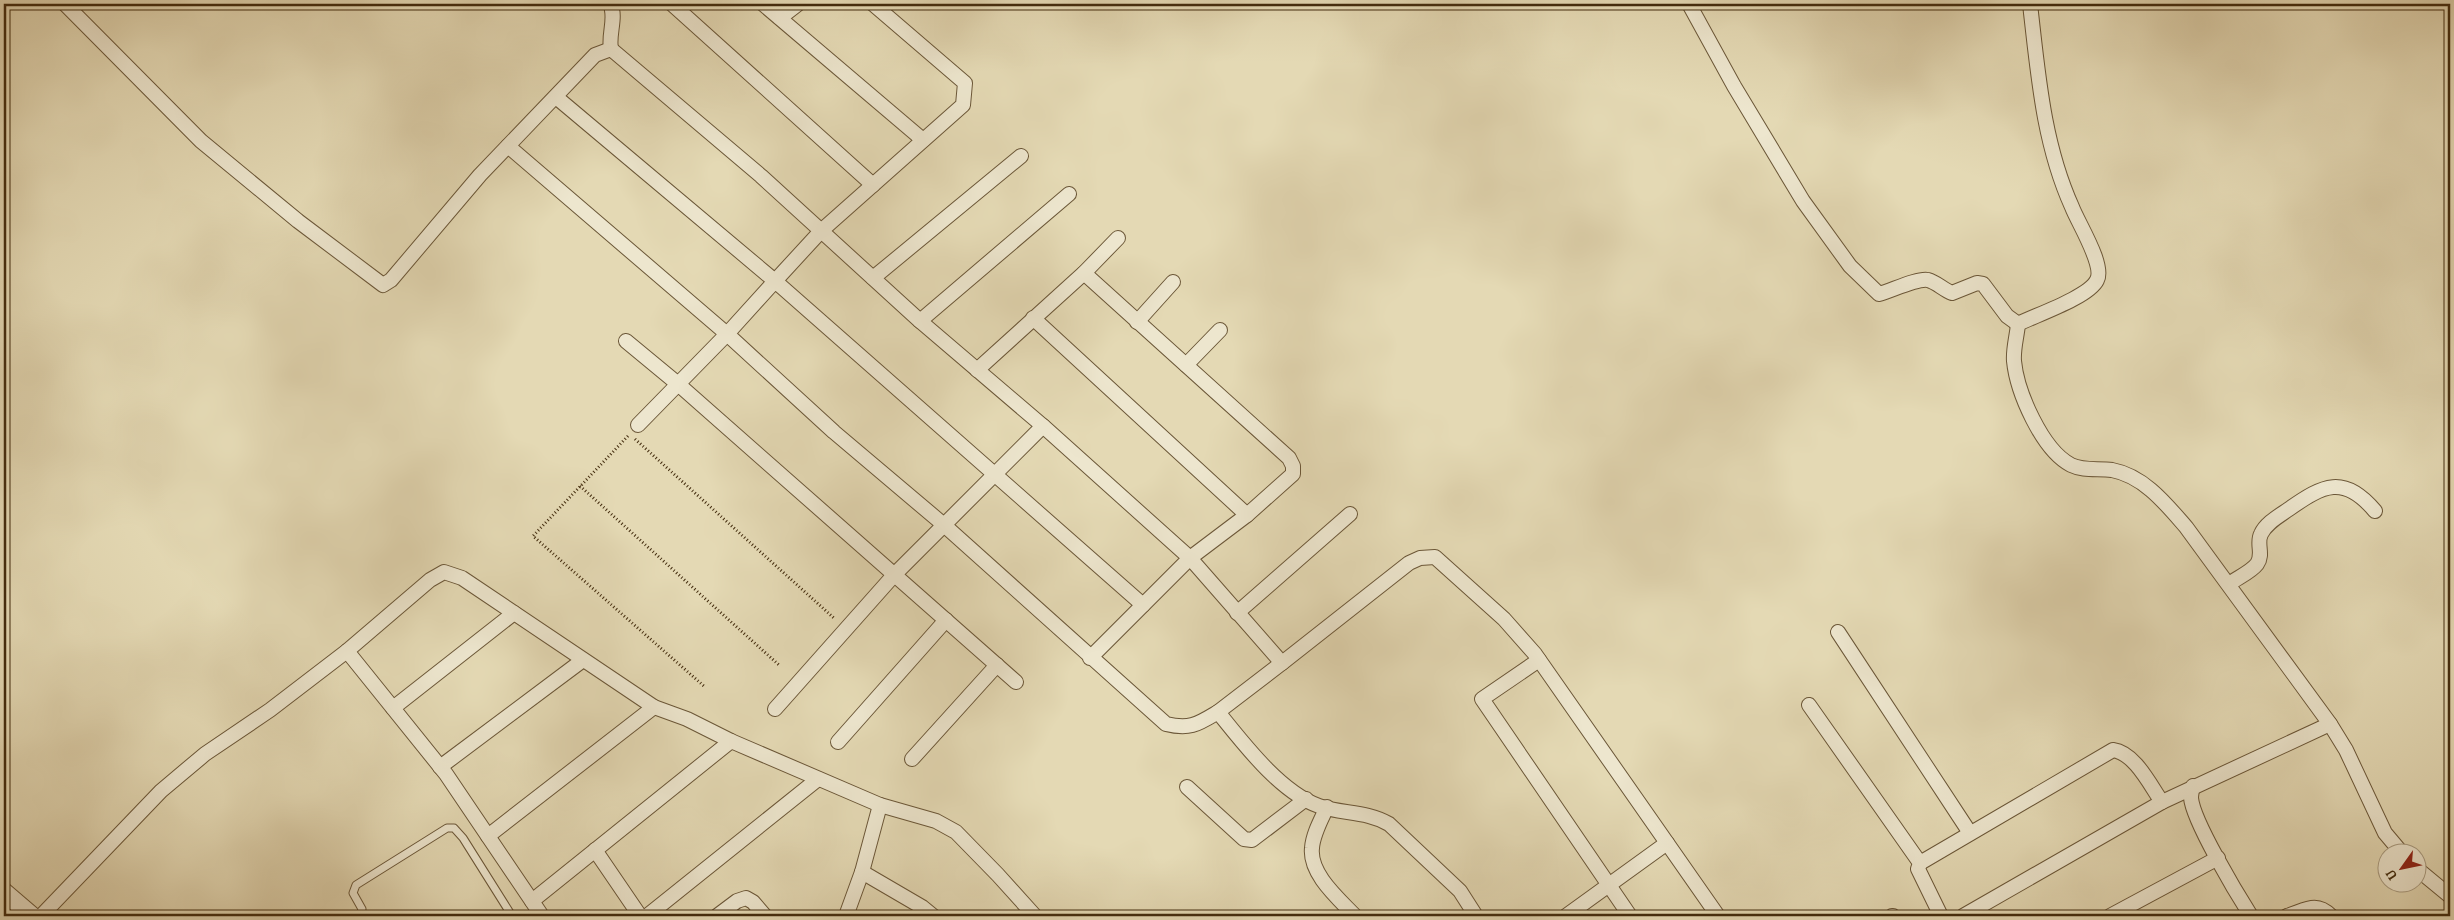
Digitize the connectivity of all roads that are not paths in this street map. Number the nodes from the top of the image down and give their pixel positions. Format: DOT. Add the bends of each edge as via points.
graph roads {
  1 [pos="65,4"];
  2 [pos="672,4"];
  3 [pos="763,4"];
  4 [pos="798,4"];
  5 [pos="873,4"];
  6 [pos="1689,4"];
  7 [pos="2030,4"];
  8 [pos="613,5"];
  9 [pos="780,18"];
  10 [pos="610,49"];
  11 [pos="556,98"];
  12 [pos="923,140"];
  13 [pos="508,146"];
  14 [pos="1021,156"];
  15 [pos="873,185"];
  16 [pos="1069,194"];
  17 [pos="821,231"];
  18 [pos="1118,238"];
  19 [pos="1084,273"];
  20 [pos="873,278"];
  21 [pos="775,281"];
  22 [pos="1173,282"];
  23 [pos="1033,318"];
  24 [pos="920,321"];
  25 [pos="1137,322"];
  26 [pos="2018,324"];
  27 [pos="1220,330"];
  28 [pos="727,334"];
  29 [pos="626,341"];
  30 [pos="1186,365"];
  31 [pos="977,370"];
  32 [pos="678,384"];
  33 [pos="1044,426"];
  34 [pos="633,430"];
  35 [pos="995,474"];
  36 [pos="2375,511"];
  37 [pos="1350,514"];
  38 [pos="1248,515"];
  39 [pos="944,525"];
  40 [pos="1190,558"];
  41 [pos="894,575"];
  42 [pos="2229,584"];
  43 [pos="1143,605"];
  44 [pos="514,613"];
  45 [pos="1237,613"];
  46 [pos="946,620"];
  47 [pos="1838,632"];
  48 [pos="347,651"];
  49 [pos="1090,658"];
  50 [pos="583,660"];
  51 [pos="1539,660"];
  52 [pos="1282,663"];
  53 [pos="997,665"];
  54 [pos="1016,682"];
  55 [pos="1809,705"];
  56 [pos="654,707"];
  57 [pos="393,708"];
  58 [pos="776,709"];
  59 [pos="1218,712"];
  60 [pos="2330,724"];
  61 [pos="731,742"];
  62 [pos="838,742"];
  63 [pos="912,759"];
  64 [pos="440,767"];
  65 [pos="818,779"];
  66 [pos="2193,786"];
  67 [pos="1187,787"];
  68 [pos="1306,799"];
  69 [pos="2162,802"];
  70 [pos="880,805"];
  71 [pos="1327,807"];
  72 [pos="1970,833"];
  73 [pos="488,836"];
  74 [pos="2393,842"];
  75 [pos="1667,843"];
  76 [pos="595,850"];
  77 [pos="2218,858"];
  78 [pos="1920,863"];
  79 [pos="862,872"];
  80 [pos="2426,876"];
  81 [pos="1609,885"];
  82 [pos="4,892"];
  83 [pos="2450,896"];
  84 [pos="532,901"];
  85 [pos="32,916"];
  86 [pos="40,916"];
  87 [pos="360,916"];
  88 [pos="512,916"];
  89 [pos="542,916"];
  90 [pos="640,916"];
  91 [pos="647,916"];
  92 [pos="717,916"];
  93 [pos="765,916"];
  94 [pos="846,916"];
  95 [pos="933,916"];
  96 [pos="1035,916"];
  97 [pos="1355,916"];
  98 [pos="1476,916"];
  99 [pos="1566,916"];
  100 [pos="1630,916"];
  101 [pos="1718,916"];
  102 [pos="1940,916"];
  103 [pos="1964,916"];
  104 [pos="2110,916"];
  105 [pos="2251,916"];
  106 [pos="2287,916"];
  107 [pos="2331,916"];
  1 -- 13 [label="street" via="200,141 383,285 391,280"];
  2 -- 15 [label="street"];
  3 -- 9 [label="street"];
  4 -- 9 [label="street"];
  5 -- 12 [label="street" via="965,84 963,104"];
  6 -- 26 [label="street" via="1804,200 1850,266 1879,294 1921,280 1929,280 1952,293 1977,283 1983,284 2007,316"];
  7 -- 26 [label="street" via="2045,127 2051,151 2100,274 2097,282 2085,292"];
  8 -- 10 [label="street" via="608,39"];
  9 -- 12 [label="street"];
  10 -- 11 [label="street" via="594,55"];
  10 -- 17 [label="street" via="762,176"];
  11 -- 13 [label="street"];
  11 -- 21 [label="street"];
  12 -- 15 [label="street"];
  13 -- 28 [label="street"];
  14 -- 20 [label="street"];
  15 -- 17 [label="street"];
  16 -- 24 [label="street"];
  17 -- 20 [label="street"];
  17 -- 21 [label="street"];
  18 -- 19 [label="street"];
  19 -- 23 [label="street"];
  19 -- 25 [label="street"];
  20 -- 24 [label="street"];
  21 -- 28 [label="street"];
  21 -- 35 [label="street"];
  22 -- 25 [label="street"];
  23 -- 31 [label="street"];
  23 -- 38 [label="street"];
  24 -- 31 [label="street"];
  25 -- 30 [label="street"];
  26 -- 42 [label="street" via="2013,350 2017,378 2022,395 2054,453 2073,466 2110,470 2141,482 2186,527"];
  27 -- 30 [label="street"];
  28 -- 32 [label="street"];
  28 -- 39 [label="street" via="834,432"];
  29 -- 32 [label="street"];
  30 -- 38 [label="street" via="1289,458 1293,466 1293,474"];
  31 -- 33 [label="street"];
  32 -- 34 [label="street"];
  32 -- 41 [label="street"];
  33 -- 35 [label="street"];
  33 -- 40 [label="street"];
  35 -- 39 [label="street"];
  35 -- 43 [label="street"];
  36 -- 42 [label="street" via="2353,491 2322,488 2312,493 2273,520 2259,537 2260,558 2256,565"];
  37 -- 45 [label="street"];
  38 -- 40 [label="street"];
  39 -- 41 [label="street"];
  39 -- 49 [label="street"];
  40 -- 43 [label="street"];
  40 -- 45 [label="street"];
  41 -- 46 [label="street"];
  41 -- 58 [label="street"];
  42 -- 60 [label="street"];
  43 -- 49 [label="street"];
  44 -- 48 [label="street" via="462,578 444,572 430,580"];
  44 -- 50 [label="street"];
  44 -- 57 [label="street"];
  45 -- 52 [label="street"];
  46 -- 53 [label="street"];
  46 -- 62 [label="street"];
  47 -- 72 [label="street"];
  48 -- 57 [label="street"];
  48 -- 86 [label="street" via="270,710 205,754 161,791"];
  49 -- 59 [label="street" via="1166,724 1183,728"];
  50 -- 56 [label="street"];
  50 -- 64 [label="street"];
  51 -- 52 [label="street" via="1504,619 1435,558 1420,558 1409,563"];
  51 -- 75 [label="street"];
  51 -- 81 [label="street" via="1482,699"];
  52 -- 59 [label="street"];
  53 -- 54 [label="street"];
  53 -- 63 [label="street"];
  55 -- 78 [label="street"];
  56 -- 61 [label="street" via="687,719"];
  56 -- 73 [label="street"];
  57 -- 64 [label="street"];
  59 -- 68 [label="street" via="1272,775"];
  60 -- 66 [label="street"];
  60 -- 74 [label="street"];
  61 -- 65 [label="street"];
  61 -- 76 [label="street"];
  64 -- 73 [label="street"];
  65 -- 70 [label="street"];
  65 -- 91 [label="street"];
  66 -- 69 [label="street"];
  66 -- 77 [label="street" via="2191,797 2196,814"];
  67 -- 68 [label="street" via="1244,839 1252,840"];
  68 -- 71 [label="street"];
  69 -- 72 [label="street" via="2132,760 2123,751 2113,750"];
  69 -- 103 [label="street"];
  70 -- 79 [label="street"];
  70 -- 96 [label="street" via="936,821 956,832"];
  71 -- 97 [label="street" via="1314,840 1311,858 1335,895"];
  71 -- 98 [label="street" via="1377,817 1389,824 1460,891"];
  72 -- 78 [label="street"];
  73 -- 84 [label="street"];
  75 -- 81 [label="street"];
  75 -- 101 [label="street"];
  76 -- 84 [label="street"];
  76 -- 90 [label="street"];
  77 -- 104 [label="street"];
  77 -- 105 [label="street"];
  78 -- 102 [label="street" via="1918,869"];
  79 -- 94 [label="street"];
  79 -- 95 [label="street"];
  80 -- 83 [label="street"];
  81 -- 99 [label="street"];
  81 -- 100 [label="street"];
  82 -- 85 [label="street"];
  84 -- 89 [label="street"];
  87 -- 88 [label="lane" via="362,910 353,893 356,885 447,828 454,828 464,838"];
  92 -- 93 [label="street" via="746,898"];
  106 -- 107 [label="street" via="2317,907"];
}
